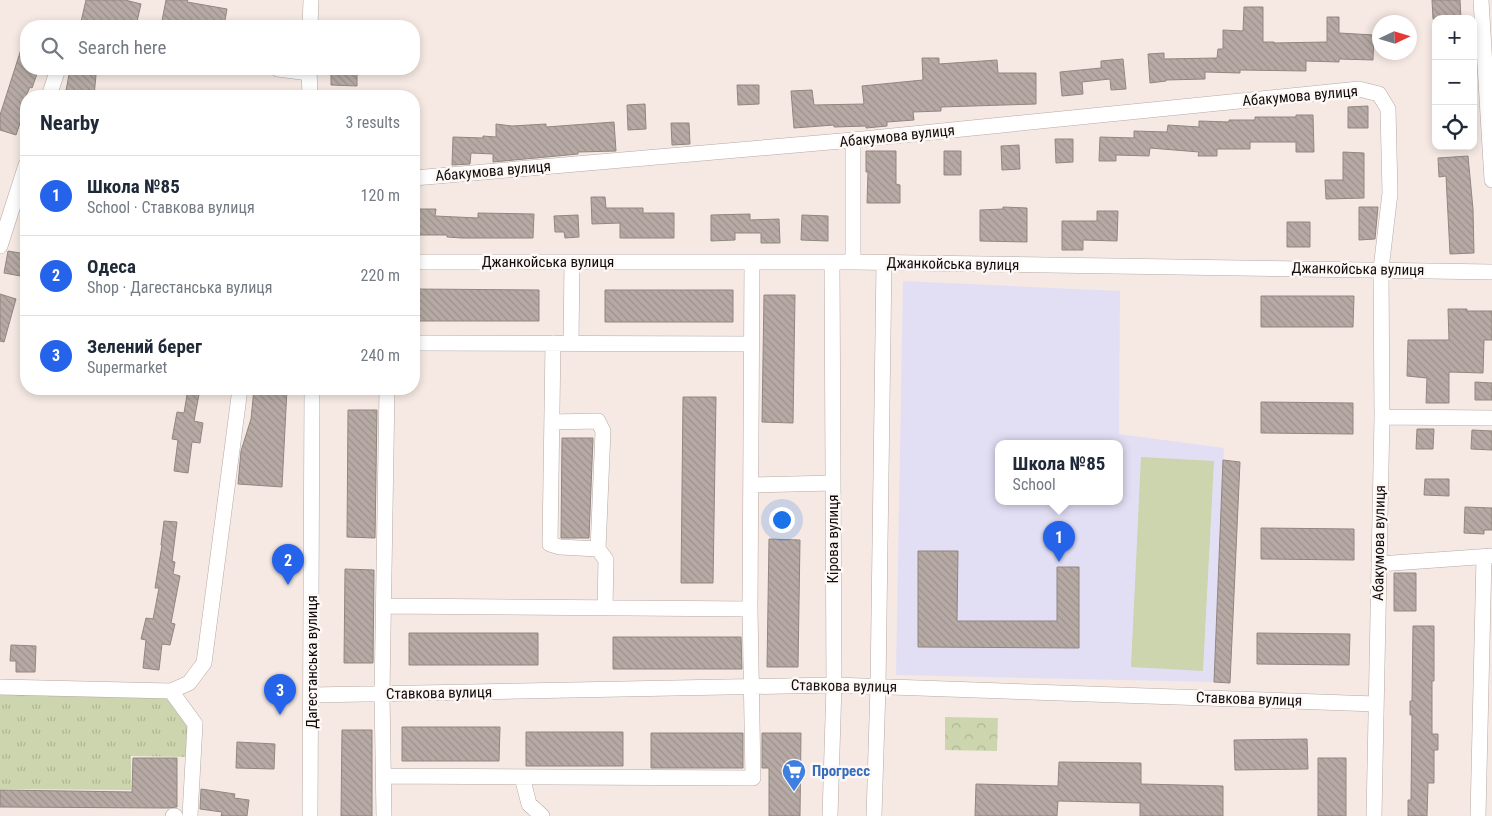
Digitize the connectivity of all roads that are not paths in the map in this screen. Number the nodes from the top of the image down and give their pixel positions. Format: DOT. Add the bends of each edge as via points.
graph roads {
  1 [pos="311,0"];
  2 [pos="1481,0"];
  3 [pos="310,20"];
  4 [pos="56,75"];
  5 [pos="309,75"];
  6 [pos="51,90"];
  7 [pos="310,90"];
  8 [pos="853,140"];
  9 [pos="420,177"];
  10 [pos="1492,180"];
  11 [pos="20,184"];
  12 [pos="0,246"];
  13 [pos="420,262"];
  14 [pos="572,262"];
  15 [pos="752,262"];
  16 [pos="832,262"];
  17 [pos="853,262"];
  18 [pos="884,263"];
  19 [pos="1381,269"];
  20 [pos="1492,272"];
  21 [pos="420,343"];
  22 [pos="553,343"];
  23 [pos="571,343"];
  24 [pos="752,344"];
  25 [pos="239,395"];
  26 [pos="312,395"];
  27 [pos="387,395"];
  28 [pos="1382,417"];
  29 [pos="1492,418"];
  30 [pos="552,422"];
  31 [pos="833,483"];
  32 [pos="751,485"];
  33 [pos="598,549"];
  34 [pos="1488,556"];
  35 [pos="1379,564"];
  36 [pos="384,606"];
  37 [pos="604,608"];
  38 [pos="750,609"];
  39 [pos="834,684"];
  40 [pos="752,686"];
  41 [pos="878,686"];
  42 [pos="0,687"];
  43 [pos="171,691"];
  44 [pos="382,694"];
  45 [pos="312,695"];
  46 [pos="1376,704"];
  47 [pos="385,776"];
  48 [pos="522,777"];
  49 [pos="190,816"];
  50 [pos="310,816"];
  51 [pos="384,816"];
  52 [pos="542,816"];
  53 [pos="830,816"];
  54 [pos="874,816"];
  55 [pos="1374,816"];
  56 [pos="1478,816"];
  1 -- 3 [label="street"];
  2 -- 10 [label="street"];
  4 -- 6 [label="street"];
  5 -- 7 [label="street"];
  8 -- 9 [label="street, Абакумова вулиця"];
  8 -- 17 [label="street"];
  8 -- 19 [label="street, Абакумова вулиця" via="1359,90 1379,94 1388,109 1390,192"];
  11 -- 12 [label="street"];
  13 -- 14 [label="street, Джанкойська вулиця"];
  14 -- 15 [label="street, Джанкойська вулиця"];
  14 -- 23 [label="street"];
  15 -- 16 [label="street, Джанкойська вулиця"];
  15 -- 24 [label="street"];
  16 -- 17 [label="street, Джанкойська вулиця"];
  16 -- 31 [label="street, Кірова вулиця"];
  17 -- 18 [label="street, Джанкойська вулиця"];
  18 -- 19 [label="street, Джанкойська вулиця"];
  18 -- 41 [label="street"];
  19 -- 20 [label="street, Джанкойська вулиця"];
  19 -- 28 [label="street, Абакумова вулиця"];
  21 -- 22 [label="street"];
  22 -- 23 [label="street"];
  22 -- 30 [label="street"];
  23 -- 24 [label="street"];
  24 -- 32 [label="street"];
  25 -- 43 [label="street" via="204,663 190,683"];
  26 -- 45 [label="street, Дагестанська вулиця"];
  27 -- 36 [label="street"];
  28 -- 29 [label="street"];
  28 -- 35 [label="street, Абакумова вулиця"];
  30 -- 33 [label="street" via="550,544"];
  30 -- 33 [label="street" via="598,422 603,431"];
  31 -- 32 [label="street"];
  31 -- 39 [label="street, Кірова вулиця"];
  32 -- 38 [label="street"];
  33 -- 37 [label="street" via="606,560"];
  34 -- 35 [label="street"];
  34 -- 56 [label="street"];
  35 -- 46 [label="street, Абакумова вулиця"];
  36 -- 37 [label="street"];
  36 -- 44 [label="street"];
  37 -- 38 [label="street"];
  38 -- 40 [label="street"];
  39 -- 40 [label="street, Ставкова вулиця"];
  39 -- 41 [label="street, Ставкова вулиця"];
  39 -- 53 [label="street, Кірова вулиця"];
  40 -- 44 [label="street, Ставкова вулиця"];
  40 -- 48 [label="street" via="753,778"];
  41 -- 46 [label="street, Ставкова вулиця"];
  41 -- 54 [label="street"];
  42 -- 43 [label="street"];
  43 -- 49 [label="street" via="195,724"];
  44 -- 45 [label="street, Ставкова вулиця"];
  44 -- 47 [label="street"];
  45 -- 50 [label="street, Дагестанська вулиця"];
  46 -- 55 [label="street, Абакумова вулиця"];
  47 -- 48 [label="street"];
  47 -- 51 [label="street"];
  48 -- 52 [label="street" via="529,804"];
}
